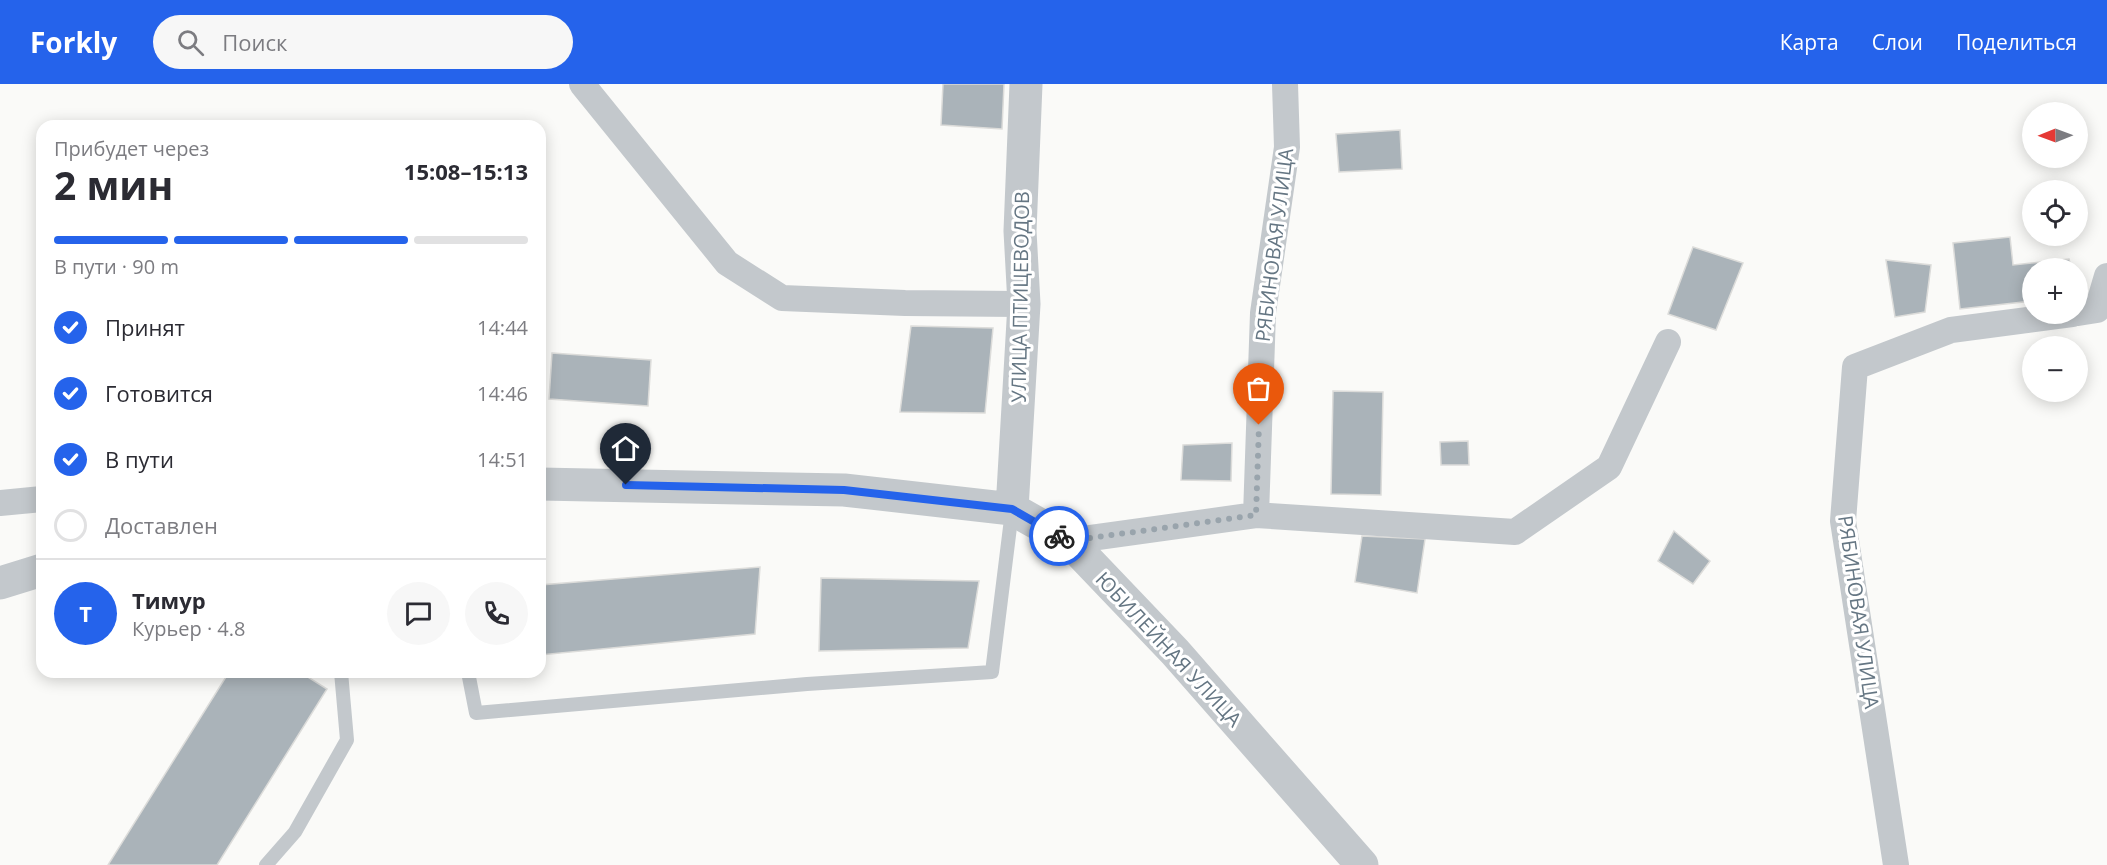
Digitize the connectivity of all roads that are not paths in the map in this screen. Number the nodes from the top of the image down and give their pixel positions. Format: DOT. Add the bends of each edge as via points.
graph roads {
  1 [pos="582,84"];
  2 [pos="1026,84"];
  3 [pos="1285,84"];
  4 [pos="2107,276"];
  5 [pos="1024,304"];
  6 [pos="2088,311"];
  7 [pos="2022,321"];
  8 [pos="1668,342"];
  9 [pos="546,484"];
  10 [pos="36,500"];
  11 [pos="0,503"];
  12 [pos="1012,509"];
  13 [pos="1256,515"];
  14 [pos="1069,541"];
  15 [pos="36,572"];
  16 [pos="0,583"];
  17 [pos="342,678"];
  18 [pos="469,678"];
  19 [pos="266,865"];
  20 [pos="1362,865"];
  21 [pos="1896,865"];
  1 -- 5 [label="street" via="727,263 782,298"];
  2 -- 5 [label="street, УЛИЦА ПТИЦЕВОДОВ" via="1020,231"];
  3 -- 13 [label="street, РЯБИНОВАЯ УЛИЦА" via="1287,147 1263,313"];
  4 -- 6 [label="street" via="2097,310"];
  5 -- 12 [label="street, УЛИЦА ПТИЦЕВОДОВ"];
  7 -- 21 [label="street, РЯБИНОВАЯ УЛИЦА" via="1951,330 1855,367 1843,521"];
  8 -- 13 [label="street" via="1609,467 1515,532"];
  9 -- 12 [label="street, ЮБИЛЕЙНАЯ УЛИЦА" via="844,490"];
  10 -- 11 [label="street"];
  12 -- 14 [label="street, ЮБИЛЕЙНАЯ УЛИЦА"];
  12 -- 18 [label="lane" via="992,672 476,713"];
  13 -- 14 [label="street"];
  14 -- 20 [label="street, ЮБИЛЕЙНАЯ УЛИЦА" via="1175,652"];
  15 -- 16 [label="street"];
  17 -- 19 [label="lane" via="347,740 295,832"];
}
